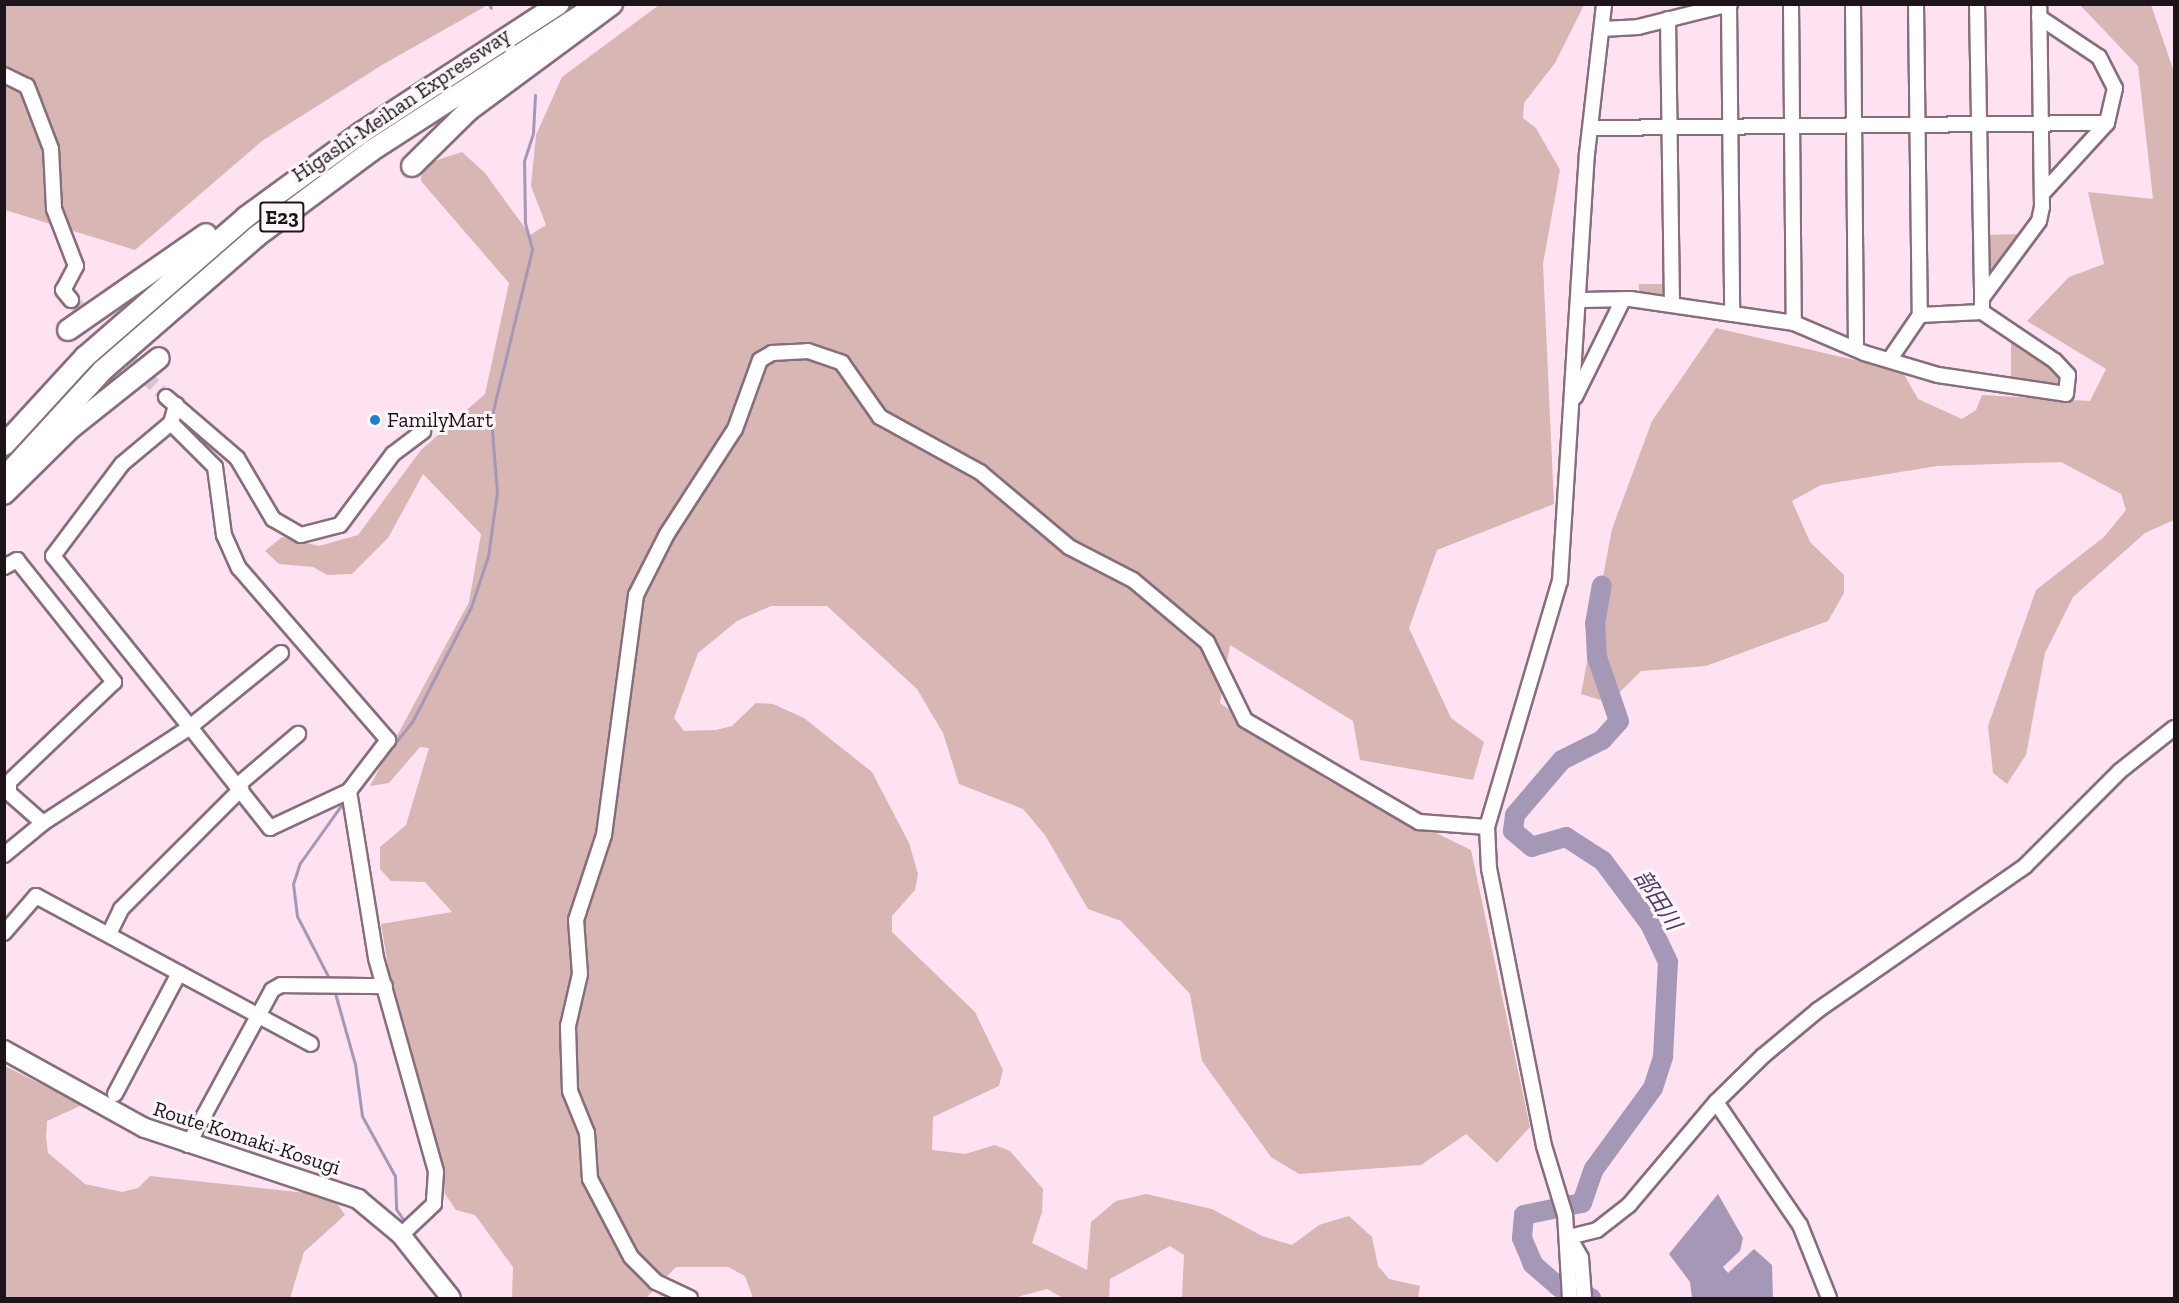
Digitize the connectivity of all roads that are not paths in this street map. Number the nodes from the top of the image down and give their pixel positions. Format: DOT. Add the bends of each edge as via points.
graph roads {
  1 [pos="559,4"];
  2 [pos="598,4"];
  3 [pos="612,4"];
  4 [pos="1604,4"];
  5 [pos="1791,4"];
  6 [pos="1853,4"];
  7 [pos="1916,4"];
  8 [pos="1977,4"];
  9 [pos="1730,5"];
  10 [pos="2039,11"];
  11 [pos="1668,19"];
  12 [pos="1602,29"];
  13 [pos="4,75"];
  14 [pos="2107,123"];
  15 [pos="2040,124"];
  16 [pos="1917,126"];
  17 [pos="1978,126"];
  18 [pos="1793,127"];
  19 [pos="1855,127"];
  20 [pos="1591,128"];
  21 [pos="1670,129"];
  22 [pos="1731,129"];
  23 [pos="360,133"];
  24 [pos="412,166"];
  25 [pos="2042,194"];
  26 [pos="1982,297"];
  27 [pos="71,300"];
  28 [pos="1582,300"];
  29 [pos="1622,302"];
  30 [pos="1672,305"];
  31 [pos="1982,312"];
  32 [pos="1732,314"];
  33 [pos="1920,315"];
  34 [pos="1794,323"];
  35 [pos="68,330"];
  36 [pos="1856,349"];
  37 [pos="159,358"];
  38 [pos="1890,359"];
  39 [pos="1575,398"];
  40 [pos="171,423"];
  41 [pos="423,431"];
  42 [pos="4,445"];
  43 [pos="4,478"];
  44 [pos="4,494"];
  45 [pos="4,567"];
  46 [pos="281,653"];
  47 [pos="190,727"];
  48 [pos="2175,728"];
  49 [pos="298,734"];
  50 [pos="239,787"];
  51 [pos="350,795"];
  52 [pos="43,823"];
  53 [pos="1487,827"];
  54 [pos="4,855"];
  55 [pos="4,933"];
  56 [pos="109,934"];
  57 [pos="179,973"];
  58 [pos="385,986"];
  59 [pos="255,1014"];
  60 [pos="311,1044"];
  61 [pos="4,1050"];
  62 [pos="115,1095"];
  63 [pos="1716,1102"];
  64 [pos="188,1145"];
  65 [pos="407,1231"];
  66 [pos="1569,1237"];
  67 [pos="451,1299"];
  68 [pos="690,1299"];
  69 [pos="1570,1299"];
  70 [pos="1584,1299"];
  71 [pos="1829,1299"];
  1 -- 23 [label="highway, Higashi-Meihan Expressway / E23"];
  2 -- 43 [label="highway, Higashi-Meihan Expressway / E23" via="380,145 257,236 103,370"];
  3 -- 24 [label="highway" via="469,110"];
  4 -- 12 [label="street"];
  5 -- 18 [label="street"];
  6 -- 19 [label="street"];
  7 -- 16 [label="street"];
  8 -- 17 [label="street"];
  9 -- 11 [label="street"];
  9 -- 22 [label="street"];
  10 -- 14 [label="street" via="2099,57 2111,71 2114,102"];
  10 -- 15 [label="street"];
  11 -- 12 [label="street"];
  11 -- 21 [label="street"];
  12 -- 20 [label="street"];
  13 -- 27 [label="street" via="27,87 51,149 54,208 76,266 63,291"];
  14 -- 15 [label="street"];
  14 -- 25 [label="street"];
  15 -- 17 [label="street"];
  15 -- 25 [label="street"];
  16 -- 17 [label="street"];
  16 -- 19 [label="street"];
  16 -- 33 [label="street"];
  17 -- 26 [label="street"];
  18 -- 19 [label="street"];
  18 -- 22 [label="street"];
  18 -- 34 [label="street"];
  19 -- 36 [label="street"];
  20 -- 21 [label="street"];
  20 -- 28 [label="street"];
  21 -- 22 [label="street"];
  21 -- 30 [label="street"];
  22 -- 32 [label="street"];
  23 -- 35 [label="highway"];
  23 -- 42 [label="highway, Higashi-Meihan Expressway / E23" via="246,217 139,307"];
  25 -- 26 [label="street" via="2039,221"];
  26 -- 31 [label="street"];
  28 -- 29 [label="street"];
  28 -- 39 [label="street"];
  29 -- 30 [label="street"];
  29 -- 39 [label="street"];
  30 -- 32 [label="street"];
  31 -- 33 [label="street"];
  31 -- 38 [label="street" via="2055,361 2068,375 2066,394 1938,375"];
  32 -- 34 [label="street"];
  33 -- 38 [label="street"];
  34 -- 36 [label="street"];
  36 -- 38 [label="street"];
  37 -- 44 [label="highway" via="71,428"];
  39 -- 53 [label="street" via="1559,589"];
  40 -- 41 [label="street" via="171,401 237,458 273,519 301,535 340,525 393,454"];
  40 -- 47 [label="street" via="122,464 53,556"];
  40 -- 51 [label="street" via="217,470 224,535 239,568 387,740"];
  45 -- 52 [label="street" via="17,560 114,682 9,782 9,793"];
  46 -- 47 [label="street"];
  47 -- 50 [label="street"];
  47 -- 52 [label="street"];
  48 -- 63 [label="street" via="2120,771 2025,866 1818,1010"];
  49 -- 50 [label="street"];
  50 -- 51 [label="street" via="272,829"];
  50 -- 56 [label="street" via="121,909"];
  51 -- 58 [label="street" via="364,896"];
  52 -- 54 [label="street"];
  53 -- 66 [label="street" via="1489,869 1544,1146"];
  53 -- 68 [label="street" via="1419,822 1245,720 1207,642 1133,580 1069,547 980,472 880,417 842,363 808,351 772,353 760,360 735,429 667,534 636,595 604,835 576,920 580,974 568,1026 570,1091 587,1133 590,1179 631,1257 656,1282"];
  55 -- 56 [label="street" via="36,896"];
  56 -- 57 [label="street"];
  57 -- 59 [label="street"];
  57 -- 62 [label="street"];
  58 -- 59 [label="street" via="280,985"];
  58 -- 65 [label="street" via="436,1172 434,1204"];
  59 -- 60 [label="street"];
  59 -- 64 [label="street"];
  61 -- 64 [label="main road, Route Komaki-Kosugi" via="117,1115"];
  63 -- 66 [label="street" via="1641,1194 1597,1230"];
  63 -- 71 [label="street" via="1800,1225"];
  64 -- 65 [label="main road, Route Komaki-Kosugi" via="358,1199"];
  65 -- 67 [label="main road, Route Komaki-Kosugi"];
  66 -- 69 [label="street"];
  66 -- 70 [label="street" via="1581,1258"];
}
